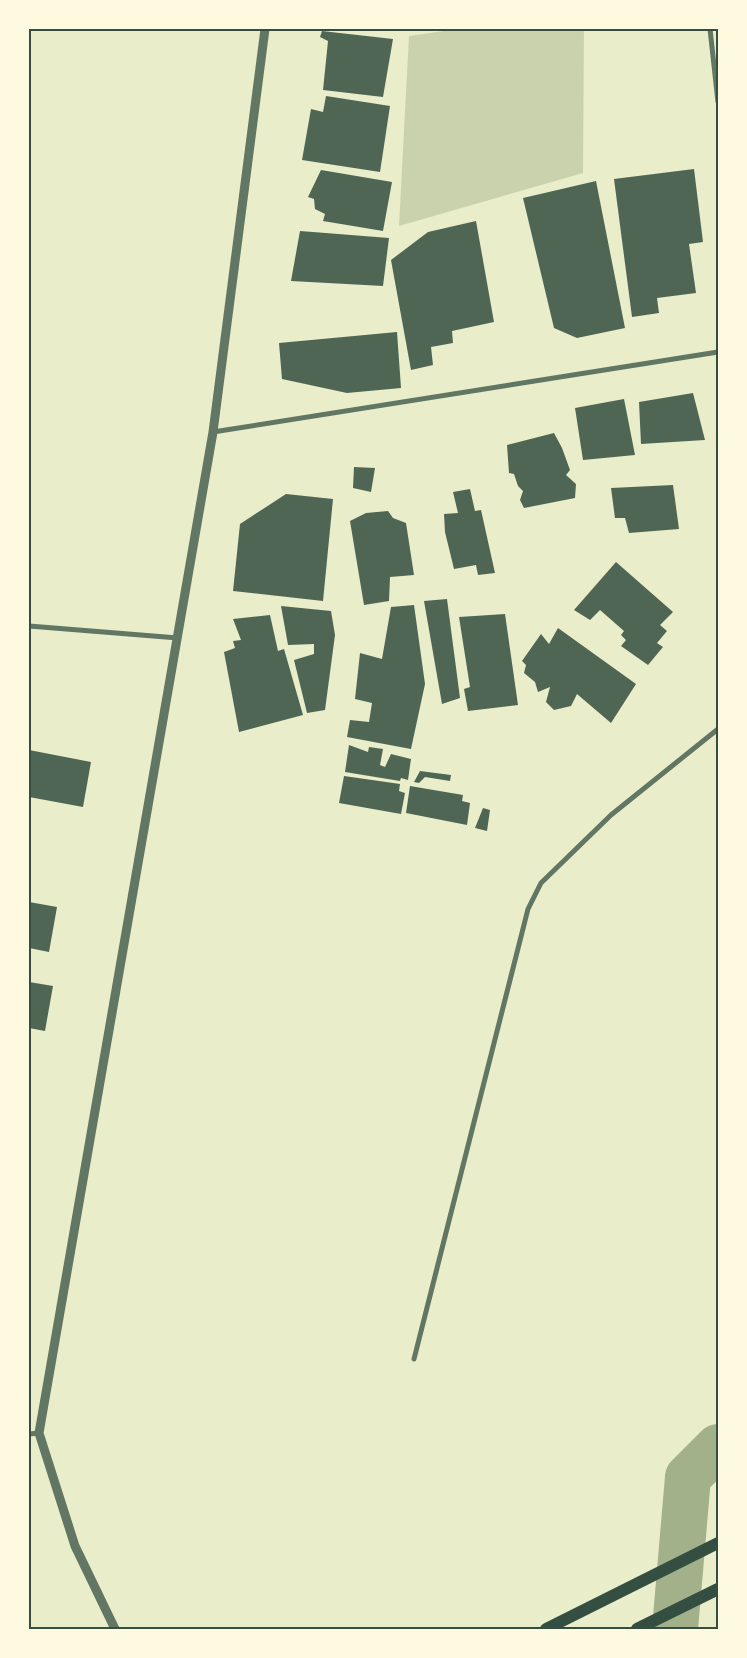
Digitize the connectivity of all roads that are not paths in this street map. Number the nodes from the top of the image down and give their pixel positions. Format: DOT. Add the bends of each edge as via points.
graph roads {
  1 [pos="265,29"];
  2 [pos="710,29"];
  3 [pos="711,44"];
  4 [pos="718,44"];
  5 [pos="718,102"];
  6 [pos="718,352"];
  7 [pos="213,432"];
  8 [pos="29,626"];
  9 [pos="178,638"];
  10 [pos="718,729"];
  11 [pos="414,1359"];
  12 [pos="39,1433"];
  13 [pos="29,1434"];
  14 [pos="718,1543"];
  15 [pos="718,1589"];
  16 [pos="115,1629"];
  17 [pos="546,1629"];
  18 [pos="637,1629"];
  1 -- 7 [label="street"];
  2 -- 3 [label="street"];
  3 -- 4 [label="street"];
  3 -- 5 [label="street"];
  6 -- 7 [label="street"];
  7 -- 9 [label="street"];
  8 -- 9 [label="street"];
  9 -- 12 [label="street"];
  10 -- 11 [label="street" via="612,815 542,883 528,909"];
  12 -- 13 [label="street"];
  12 -- 16 [label="street" via="75,1546"];
  14 -- 17 [label="main road"];
  15 -- 18 [label="main road"];
}
